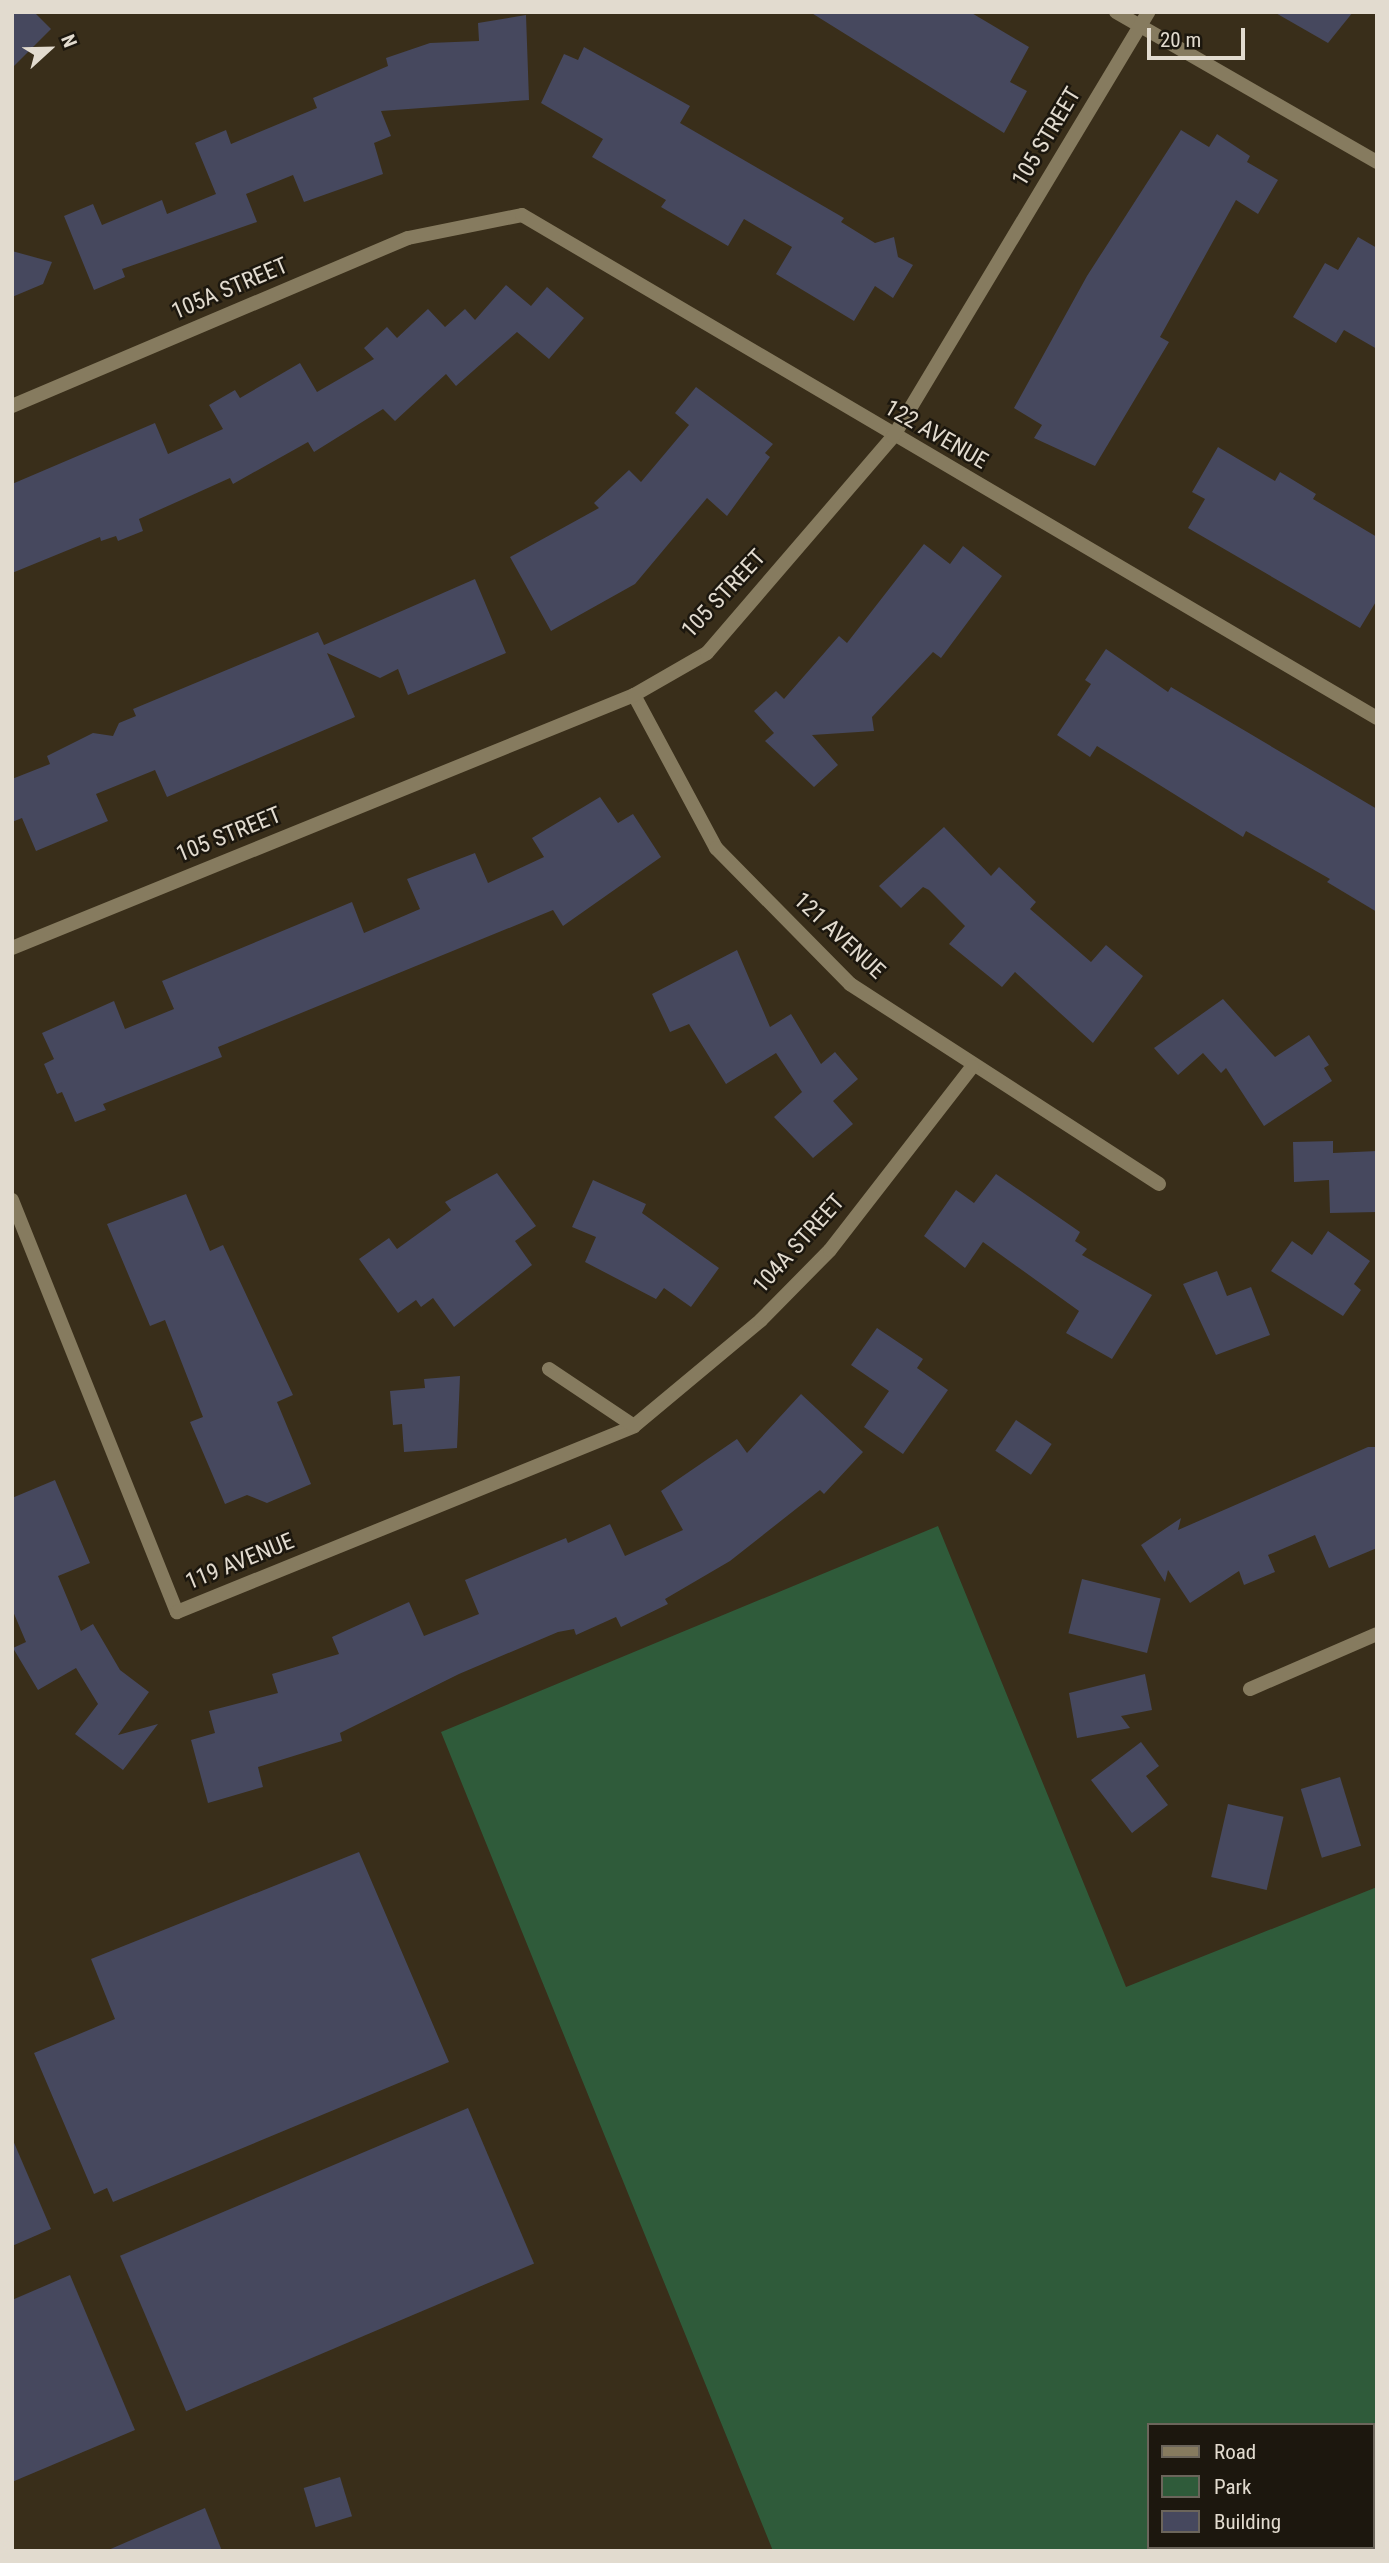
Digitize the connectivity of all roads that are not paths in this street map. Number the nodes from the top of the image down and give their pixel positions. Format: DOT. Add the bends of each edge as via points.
graph roads {
  1 [pos="1116,12"];
  2 [pos="1148,12"];
  3 [pos="1140,26"];
  4 [pos="1377,162"];
  5 [pos="469,226"];
  6 [pos="12,406"];
  7 [pos="893,437"];
  8 [pos="634,695"];
  9 [pos="1377,718"];
  10 [pos="12,948"];
  11 [pos="972,1067"];
  12 [pos="1159,1184"];
  13 [pos="12,1200"];
  14 [pos="549,1368"];
  15 [pos="635,1426"];
  16 [pos="1377,1634"];
  17 [pos="1251,1689"];
  1 -- 3 [label="street"];
  2 -- 3 [label="street, 105 STREET"];
  3 -- 4 [label="street"];
  3 -- 7 [label="street, 105 STREET"];
  5 -- 6 [label="street, 105A STREET" via="408,238"];
  5 -- 7 [label="street, 122 AVENUE" via="522,215"];
  7 -- 8 [label="street, 105 STREET" via="707,653"];
  7 -- 9 [label="street, 122 AVENUE"];
  8 -- 10 [label="street, 105 STREET"];
  8 -- 11 [label="street, 121 AVENUE" via="716,848 850,984"];
  11 -- 12 [label="street, 121 AVENUE"];
  11 -- 15 [label="street, 104A STREET" via="830,1250 761,1320"];
  13 -- 15 [label="street, 119 AVENUE" via="177,1612"];
  14 -- 15 [label="street"];
  16 -- 17 [label="street"];
}
